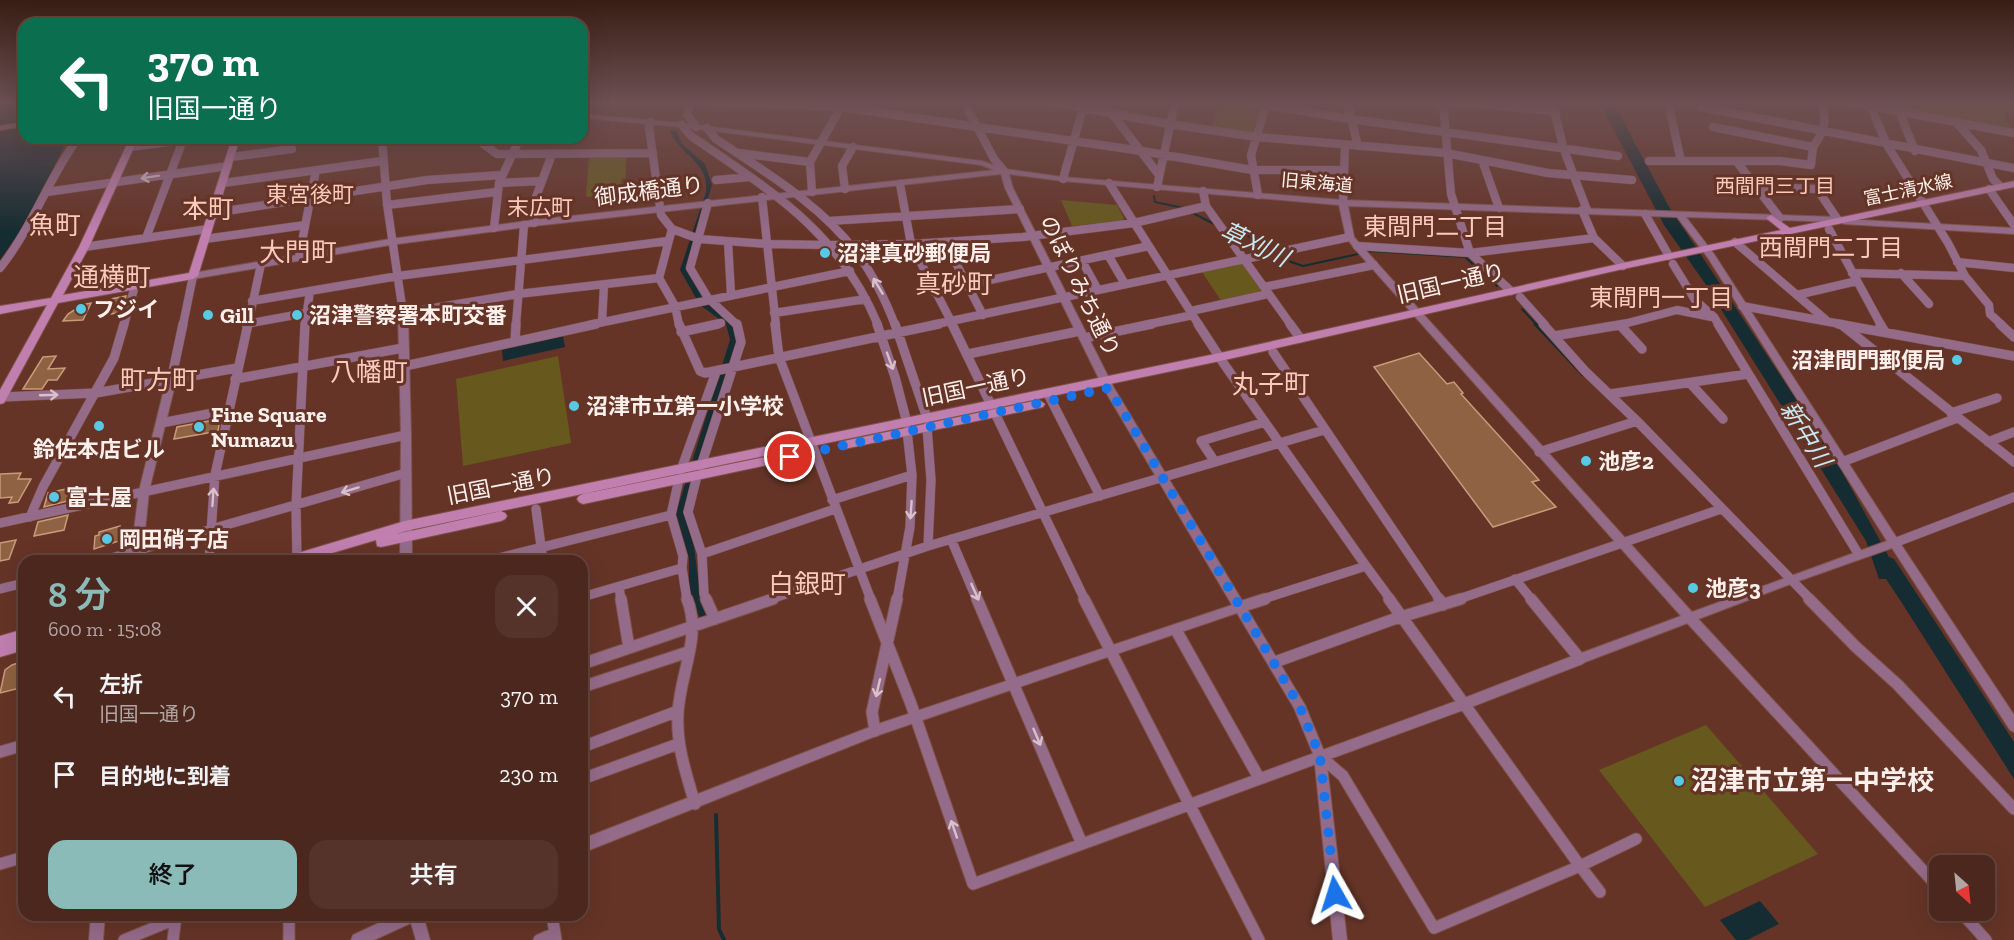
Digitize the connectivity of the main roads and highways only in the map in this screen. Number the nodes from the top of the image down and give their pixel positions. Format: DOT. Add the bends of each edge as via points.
graph roads {
  1 [pos="130,146"];
  2 [pos="234,146"];
  3 [pos="2014,184"];
  4 [pos="1776,218"];
  5 [pos="1841,221"];
  6 [pos="1787,231"];
  7 [pos="1739,245"];
  8 [pos="1673,259"];
  9 [pos="1515,294"];
  10 [pos="57,298"];
  11 [pos="0,305"];
  12 [pos="0,310"];
  13 [pos="1420,316"];
  14 [pos="1222,361"];
  15 [pos="1,398"];
  16 [pos="691,472"];
  17 [pos="405,530"];
  18 [pos="312,555"];
  19 [pos="333,555"];
  20 [pos="18,637"];
  21 [pos="0,642"];
  22 [pos="18,646"];
  23 [pos="0,651"];
  1 -- 10 [label="main road"];
  2 -- 10 [label="main road" via="193,276"];
  3 -- 5 [label="main road, 富士清水線"];
  4 -- 6 [label="main road"];
  5 -- 6 [label="main road, 富士清水線"];
  5 -- 7 [label="main road, 富士清水線" via="1829,229"];
  6 -- 7 [label="main road, 富士清水線"];
  7 -- 8 [label="main road, 富士清水線"];
  8 -- 9 [label="main road, 旧国一通り"];
  8 -- 9 [label="main road, 旧国一通り" via="1623,266"];
  9 -- 13 [label="main road, 旧国一通り"];
  10 -- 11 [label="main road"];
  10 -- 12 [label="main road"];
  10 -- 15 [label="main road"];
  13 -- 14 [label="main road, 旧国一通り"];
  13 -- 14 [label="main road, 旧国一通り" via="1300,338"];
  14 -- 16 [label="main road, 旧国一通り"];
  16 -- 17 [label="main road, 旧国一通り"];
  16 -- 17 [label="main road, 旧国一通り" via="536,509"];
  17 -- 18 [label="main road, 旧国一通り"];
  17 -- 19 [label="main road, 旧国一通り"];
  20 -- 21 [label="main road"];
  22 -- 23 [label="main road"];
}
